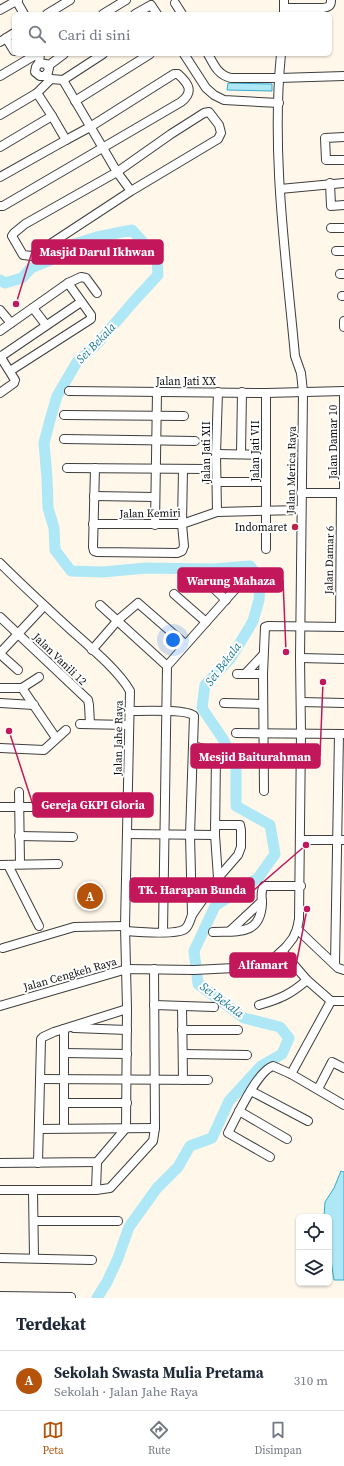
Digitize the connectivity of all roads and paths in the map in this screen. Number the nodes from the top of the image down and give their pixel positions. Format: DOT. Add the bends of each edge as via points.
graph roads {
  1 [pos="17,0"];
  2 [pos="70,0"];
  3 [pos="126,0"];
  4 [pos="331,0"];
  5 [pos="175,2"];
  6 [pos="149,3"];
  7 [pos="284,7"];
  8 [pos="0,10"];
  9 [pos="23,12"];
  10 [pos="50,12"];
  11 [pos="106,12"];
  12 [pos="138,12"];
  13 [pos="156,12"];
  14 [pos="181,12"];
  15 [pos="12,34"];
  16 [pos="3,40"];
  17 [pos="12,49"];
  18 [pos="17,56"];
  19 [pos="35,56"];
  20 [pos="39,56"];
  21 [pos="61,56"];
  22 [pos="100,56"];
  23 [pos="147,56"];
  24 [pos="185,56"];
  25 [pos="209,56"];
  26 [pos="281,56"];
  27 [pos="22,63"];
  28 [pos="39,64"];
  29 [pos="48,66"];
  30 [pos="0,76"];
  31 [pos="344,76"];
  32 [pos="48,77"];
  33 [pos="279,78"];
  34 [pos="63,80"];
  35 [pos="37,93"];
  36 [pos="75,101"];
  37 [pos="279,103"];
  38 [pos="0,115"];
  39 [pos="52,116"];
  40 [pos="90,126"];
  41 [pos="344,137"];
  42 [pos="66,140"];
  43 [pos="0,147"];
  44 [pos="103,148"];
  45 [pos="344,160"];
  46 [pos="117,172"];
  47 [pos="0,177"];
  48 [pos="330,183"];
  49 [pos="344,183"];
  50 [pos="280,189"];
  51 [pos="131,192"];
  52 [pos="344,205"];
  53 [pos="0,206"];
  54 [pos="331,228"];
  55 [pos="344,228"];
  56 [pos="68,283"];
  57 [pos="97,293"];
  58 [pos="80,302"];
  59 [pos="33,308"];
  60 [pos="0,310"];
  61 [pos="344,322"];
  62 [pos="11,323"];
  63 [pos="46,326"];
  64 [pos="344,327"];
  65 [pos="0,331"];
  66 [pos="0,357"];
  67 [pos="10,371"];
  68 [pos="69,391"];
  69 [pos="344,391"];
  70 [pos="0,392"];
  71 [pos="157,392"];
  72 [pos="218,392"];
  73 [pos="242,392"];
  74 [pos="303,392"];
  75 [pos="266,393"];
  76 [pos="64,415"];
  77 [pos="157,416"];
  78 [pos="184,416"];
  79 [pos="64,439"];
  80 [pos="156,441"];
  81 [pos="194,441"];
  82 [pos="216,454"];
  83 [pos="241,454"];
  84 [pos="266,455"];
  85 [pos="67,468"];
  86 [pos="95,468"];
  87 [pos="156,469"];
  88 [pos="183,469"];
  89 [pos="208,479"];
  90 [pos="216,482"];
  91 [pos="266,482"];
  92 [pos="301,493"];
  93 [pos="343,493"];
  94 [pos="94,496"];
  95 [pos="155,497"];
  96 [pos="265,510"];
  97 [pos="301,510"];
  98 [pos="217,512"];
  99 [pos="93,524"];
  100 [pos="182,524"];
  101 [pos="155,525"];
  102 [pos="342,547"];
  103 [pos="266,549"];
  104 [pos="0,563"];
  105 [pos="205,580"];
  106 [pos="238,586"];
  107 [pos="174,594"];
  108 [pos="342,599"];
  109 [pos="226,600"];
  110 [pos="100,605"];
  111 [pos="44,606"];
  112 [pos="0,617"];
  113 [pos="118,620"];
  114 [pos="206,622"];
  115 [pos="301,627"];
  116 [pos="342,627"];
  117 [pos="18,634"];
  118 [pos="185,644"];
  119 [pos="92,650"];
  120 [pos="0,654"];
  121 [pos="263,654"];
  122 [pos="300,658"];
  123 [pos="344,659"];
  124 [pos="167,666"];
  125 [pos="18,670"];
  126 [pos="263,674"];
  127 [pos="39,677"];
  128 [pos="0,688"];
  129 [pos="22,688"];
  130 [pos="301,702"];
  131 [pos="0,703"];
  132 [pos="224,703"];
  133 [pos="344,703"];
  134 [pos="263,704"];
  135 [pos="34,705"];
  136 [pos="166,711"];
  137 [pos="130,712"];
  138 [pos="80,724"];
  139 [pos="90,724"];
  140 [pos="129,726"];
  141 [pos="66,730"];
  142 [pos="236,733"];
  143 [pos="263,733"];
  144 [pos="301,733"];
  145 [pos="341,734"];
  146 [pos="56,738"];
  147 [pos="193,746"];
  148 [pos="0,748"];
  149 [pos="341,767"];
  150 [pos="264,791"];
  151 [pos="341,791"];
  152 [pos="19,792"];
  153 [pos="0,807"];
  154 [pos="67,807"];
  155 [pos="20,808"];
  156 [pos="341,815"];
  157 [pos="215,825"];
  158 [pos="127,834"];
  159 [pos="164,835"];
  160 [pos="190,835"];
  161 [pos="215,835"];
  162 [pos="19,836"];
  163 [pos="73,837"];
  164 [pos="301,840"];
  165 [pos="341,840"];
  166 [pos="20,864"];
  167 [pos="58,864"];
  168 [pos="340,864"];
  169 [pos="4,865"];
  170 [pos="218,878"];
  171 [pos="301,886"];
  172 [pos="262,901"];
  173 [pos="192,915"];
  174 [pos="39,926"];
  175 [pos="125,929"];
  176 [pos="297,929"];
  177 [pos="230,931"];
  178 [pos="163,932"];
  179 [pos="212,932"];
  180 [pos="3,948"];
  181 [pos="282,951"];
  182 [pos="335,964"];
  183 [pos="127,969"];
  184 [pos="154,969"];
  185 [pos="198,970"];
  186 [pos="344,970"];
  187 [pos="307,980"];
  188 [pos="331,1001"];
  189 [pos="344,1001"];
  190 [pos="154,1005"];
  191 [pos="0,1006"];
  192 [pos="182,1006"];
  193 [pos="260,1006"];
  194 [pos="214,1007"];
  195 [pos="127,1009"];
  196 [pos="66,1028"];
  197 [pos="127,1030"];
  198 [pos="182,1030"];
  199 [pos="238,1030"];
  200 [pos="64,1053"];
  201 [pos="127,1054"];
  202 [pos="183,1054"];
  203 [pos="247,1055"];
  204 [pos="344,1068"];
  205 [pos="291,1074"];
  206 [pos="40,1079"];
  207 [pos="64,1079"];
  208 [pos="127,1079"];
  209 [pos="155,1080"];
  210 [pos="183,1080"];
  211 [pos="208,1080"];
  212 [pos="318,1089"];
  213 [pos="251,1091"];
  214 [pos="64,1103"];
  215 [pos="127,1103"];
  216 [pos="344,1105"];
  217 [pos="239,1111"];
  218 [pos="308,1120"];
  219 [pos="64,1128"];
  220 [pos="126,1128"];
  221 [pos="155,1128"];
  222 [pos="39,1129"];
  223 [pos="287,1139"];
  224 [pos="270,1157"];
  225 [pos="97,1162"];
  226 [pos="0,1163"];
  227 [pos="38,1163"];
  228 [pos="0,1190"];
  229 [pos="33,1190"];
  230 [pos="96,1190"];
  231 [pos="34,1220"];
  232 [pos="118,1221"];
  233 [pos="0,1258"];
  234 [pos="34,1258"];
  235 [pos="92,1260"];
  236 [pos="5,1297"];
  237 [pos="33,1297"];
  238 [pos="70,1298"];
  1 -- 8 [label="street"];
  1 -- 9 [label="street"];
  2 -- 10 [label="street"];
  3 -- 11 [label="street"];
  4 -- 7 [label="street" via="328,7 323,8"];
  5 -- 14 [label="street"];
  6 -- 12 [label="street"];
  6 -- 13 [label="street"];
  15 -- 16 [label="street"];
  16 -- 17 [label="street"];
  18 -- 27 [label="street"];
  19 -- 27 [label="street"];
  20 -- 28 [label="street"];
  21 -- 29 [label="street"];
  22 -- 34 [label="street"];
  23 -- 36 [label="street"];
  24 -- 37 [label="street" via="206,88 214,95 224,100"];
  25 -- 33 [label="street" via="219,73 225,77"];
  26 -- 33 [label="street, Jalan Merica Raya"];
  27 -- 30 [label="street"];
  28 -- 29 [label="street" via="44,63"];
  28 -- 32 [label="street" via="35,69 37,74"];
  29 -- 32 [label="street"];
  31 -- 33 [label="street"];
  32 -- 34 [label="street"];
  32 -- 35 [label="street"];
  33 -- 37 [label="street, Jalan Merica Raya"];
  34 -- 36 [label="street"];
  35 -- 38 [label="street"];
  35 -- 39 [label="street"];
  36 -- 40 [label="street"];
  37 -- 50 [label="street, Jalan Merica Raya"];
  39 -- 42 [label="street"];
  39 -- 43 [label="street"];
  40 -- 42 [label="street"];
  40 -- 44 [label="street"];
  40 -- 44 [label="street" via="174,74 178,74 188,87 188,97"];
  41 -- 45 [label="street" via="325,138 326,160"];
  42 -- 47 [label="street"];
  44 -- 46 [label="street"];
  44 -- 53 [label="street"];
  46 -- 51 [label="street"];
  46 -- 51 [label="street" via="204,113 209,112 219,125 221,133 218,139"];
  46 -- 51 [label="street" via="14,232 12,236 23,255 32,256"];
  48 -- 49 [label="street"];
  48 -- 50 [label="street"];
  48 -- 52 [label="street" via="331,206"];
  50 -- 74 [label="street, Jalan Merica Raya" via="295,356 301,373"];
  54 -- 55 [label="street"];
  56 -- 57 [label="street" via="83,276"];
  56 -- 58 [label="street"];
  56 -- 59 [label="street"];
  58 -- 63 [label="street"];
  58 -- 67 [label="street" via="91,318"];
  59 -- 62 [label="street"];
  59 -- 63 [label="street"];
  60 -- 62 [label="street"];
  61 -- 64 [label="street"];
  62 -- 65 [label="street"];
  63 -- 66 [label="street"];
  66 -- 67 [label="street"];
  67 -- 70 [label="street" via="14,383"];
  68 -- 71 [label="street, Jalan Jati XX"];
  69 -- 74 [label="street, Jalan Jati XX"];
  69 -- 93 [label="street, Jalan Damar 10"];
  71 -- 72 [label="street, Jalan Jati XX"];
  71 -- 77 [label="street"];
  72 -- 73 [label="street, Jalan Jati XX"];
  72 -- 82 [label="street, Jalan Jati XII"];
  73 -- 75 [label="street, Jalan Jati XX"];
  73 -- 83 [label="street"];
  74 -- 75 [label="street, Jalan Jati XX"];
  74 -- 92 [label="street, Jalan Merica Raya"];
  75 -- 84 [label="street, Jalan Jati VII"];
  76 -- 77 [label="street"];
  77 -- 78 [label="street"];
  77 -- 80 [label="street"];
  79 -- 80 [label="street"];
  80 -- 81 [label="street"];
  80 -- 87 [label="street"];
  82 -- 83 [label="street"];
  82 -- 90 [label="street, Jalan Jati XII"];
  83 -- 84 [label="street"];
  84 -- 91 [label="street, Jalan Jati VII"];
  85 -- 86 [label="street"];
  86 -- 87 [label="street"];
  86 -- 94 [label="street"];
  87 -- 88 [label="street"];
  87 -- 95 [label="street"];
  88 -- 89 [label="street" via="208,469"];
  88 -- 100 [label="street"];
  90 -- 91 [label="street"];
  90 -- 98 [label="street, Jalan Jati XII"];
  91 -- 96 [label="street, Jalan Jati VII"];
  92 -- 93 [label="street"];
  92 -- 97 [label="street, Jalan Merica Raya"];
  93 -- 102 [label="street, Jalan Damar 6"];
  94 -- 95 [label="street"];
  94 -- 99 [label="street"];
  95 -- 101 [label="street"];
  96 -- 97 [label="street, Jalan Kemiri"];
  96 -- 98 [label="street, Jalan Kemiri"];
  96 -- 103 [label="street, Jalan Jati VII"];
  97 -- 115 [label="street, Jalan Merica Raya"];
  98 -- 100 [label="street, Jalan Kemiri"];
  99 -- 100 [label="street" via="94,551 153,553 182,551"];
  99 -- 101 [label="street, Jalan Kemiri"];
  100 -- 101 [label="street, Jalan Kemiri"];
  102 -- 108 [label="street, Jalan Damar 6"];
  104 -- 111 [label="street, Jalan Jahe Raya"];
  105 -- 109 [label="street"];
  106 -- 109 [label="street"];
  107 -- 114 [label="street"];
  108 -- 116 [label="street, Jalan Damar 6"];
  109 -- 114 [label="street"];
  110 -- 113 [label="street"];
  111 -- 117 [label="street"];
  111 -- 119 [label="street, Jalan Jahe Raya"];
  112 -- 117 [label="street, Jalan Vanili 12"];
  113 -- 118 [label="street" via="138,603"];
  113 -- 119 [label="street"];
  113 -- 124 [label="street"];
  114 -- 118 [label="street"];
  115 -- 116 [label="street"];
  115 -- 121 [label="street" via="265,627"];
  115 -- 122 [label="street, Jalan Merica Raya"];
  117 -- 120 [label="street"];
  117 -- 139 [label="street, Jalan Vanili 12" via="88,700"];
  118 -- 124 [label="street"];
  119 -- 137 [label="street, Jalan Jahe Raya" via="126,683 130,691"];
  120 -- 125 [label="street"];
  121 -- 126 [label="street"];
  121 -- 126 [label="street" via="242,674"];
  122 -- 123 [label="street"];
  122 -- 130 [label="street, Jalan Merica Raya"];
  124 -- 136 [label="street"];
  126 -- 134 [label="street"];
  127 -- 129 [label="street"];
  128 -- 129 [label="street"];
  129 -- 135 [label="street"];
  130 -- 133 [label="street"];
  130 -- 144 [label="street, Jalan Merica Raya"];
  131 -- 135 [label="street"];
  132 -- 134 [label="street"];
  134 -- 143 [label="street"];
  135 -- 146 [label="street"];
  136 -- 137 [label="street"];
  136 -- 147 [label="street" via="193,714"];
  136 -- 159 [label="street"];
  137 -- 140 [label="street, Jalan Jahe Raya"];
  138 -- 139 [label="street"];
  139 -- 140 [label="street"];
  140 -- 158 [label="street, Jalan Jahe Raya"];
  141 -- 146 [label="street"];
  142 -- 143 [label="street"];
  143 -- 144 [label="street"];
  143 -- 150 [label="street"];
  144 -- 145 [label="street"];
  144 -- 164 [label="street, Jalan Merica Raya"];
  145 -- 149 [label="street"];
  146 -- 148 [label="street" via="44,750"];
  147 -- 157 [label="street" via="209,750 216,755"];
  147 -- 160 [label="street"];
  149 -- 151 [label="street"];
  151 -- 156 [label="street"];
  152 -- 155 [label="street"];
  153 -- 155 [label="street"];
  154 -- 155 [label="street"];
  155 -- 162 [label="street"];
  156 -- 165 [label="street"];
  157 -- 161 [label="street"];
  157 -- 170 [label="street" via="239,824 241,830 241,847 238,855"];
  158 -- 159 [label="street"];
  158 -- 175 [label="street, Jalan Jahe Raya"];
  159 -- 160 [label="street"];
  159 -- 178 [label="street"];
  160 -- 161 [label="street"];
  160 -- 173 [label="street"];
  161 -- 170 [label="street"];
  162 -- 163 [label="street"];
  162 -- 166 [label="street"];
  164 -- 165 [label="street"];
  164 -- 171 [label="street, Jalan Merica Raya"];
  165 -- 168 [label="street"];
  166 -- 167 [label="street"];
  166 -- 169 [label="street"];
  168 -- 182 [label="street"];
  169 -- 174 [label="street"];
  170 -- 173 [label="street"];
  171 -- 172 [label="street" via="264,886"];
  171 -- 176 [label="street, Jalan Merica Raya" via="300,919"];
  172 -- 177 [label="street"];
  172 -- 177 [label="street" via="259,920 254,926 244,931"];
  173 -- 178 [label="street" via="188,928 183,931"];
  175 -- 178 [label="street"];
  175 -- 180 [label="street" via="74,927"];
  175 -- 183 [label="street, Jalan Jahe Raya"];
  176 -- 181 [label="street, Jalan Merica Raya"];
  176 -- 182 [label="street"];
  177 -- 179 [label="street"];
  181 -- 185 [label="street, Jalan Merica Raya" via="272,960 254,967"];
  181 -- 187 [label="street"];
  182 -- 186 [label="street"];
  183 -- 184 [label="street, Jalan Cengkeh Raya"];
  183 -- 191 [label="street, Jalan Cengkeh Raya"];
  183 -- 195 [label="street, Jalan Jahe Raya"];
  184 -- 185 [label="street, Jalan Cengkeh Raya"];
  184 -- 190 [label="street"];
  187 -- 188 [label="street"];
  187 -- 193 [label="street" via="284,997"];
  188 -- 189 [label="street"];
  188 -- 205 [label="street"];
  190 -- 192 [label="street"];
  190 -- 209 [label="street"];
  192 -- 194 [label="street"];
  192 -- 198 [label="street"];
  195 -- 196 [label="street"];
  195 -- 197 [label="street, Jalan Jahe Raya"];
  196 -- 197 [label="street"];
  196 -- 200 [label="street"];
  196 -- 206 [label="street" via="42,1039"];
  197 -- 201 [label="street, Jalan Jahe Raya"];
  198 -- 199 [label="street"];
  198 -- 202 [label="street"];
  200 -- 201 [label="street"];
  200 -- 207 [label="street"];
  201 -- 208 [label="street, Jalan Jahe Raya"];
  202 -- 203 [label="street"];
  202 -- 210 [label="street"];
  204 -- 212 [label="street" via="332,1062"];
  205 -- 212 [label="street"];
  205 -- 213 [label="street" via="270,1067"];
  206 -- 207 [label="street"];
  206 -- 222 [label="street"];
  207 -- 208 [label="street"];
  207 -- 214 [label="street"];
  208 -- 209 [label="street"];
  208 -- 215 [label="street, Jalan Jahe Raya"];
  209 -- 210 [label="street"];
  209 -- 221 [label="street"];
  210 -- 211 [label="street"];
  212 -- 216 [label="street"];
  213 -- 217 [label="street"];
  213 -- 218 [label="street"];
  214 -- 215 [label="street"];
  214 -- 219 [label="street"];
  215 -- 220 [label="street, Jalan Jahe Raya"];
  217 -- 223 [label="street"];
  217 -- 224 [label="street" via="228,1133"];
  219 -- 220 [label="street"];
  219 -- 222 [label="street"];
  220 -- 221 [label="street"];
  220 -- 225 [label="street"];
  221 -- 230 [label="street" via="153,1141 115,1184 110,1188"];
  222 -- 227 [label="street"];
  225 -- 227 [label="street"];
  225 -- 230 [label="street"];
  226 -- 227 [label="street"];
  228 -- 229 [label="street"];
  229 -- 230 [label="street"];
  229 -- 231 [label="street"];
  231 -- 232 [label="street"];
  231 -- 234 [label="street"];
  233 -- 234 [label="street"];
  234 -- 235 [label="street"];
  236 -- 237 [label="street"];
  237 -- 238 [label="street"];
}
